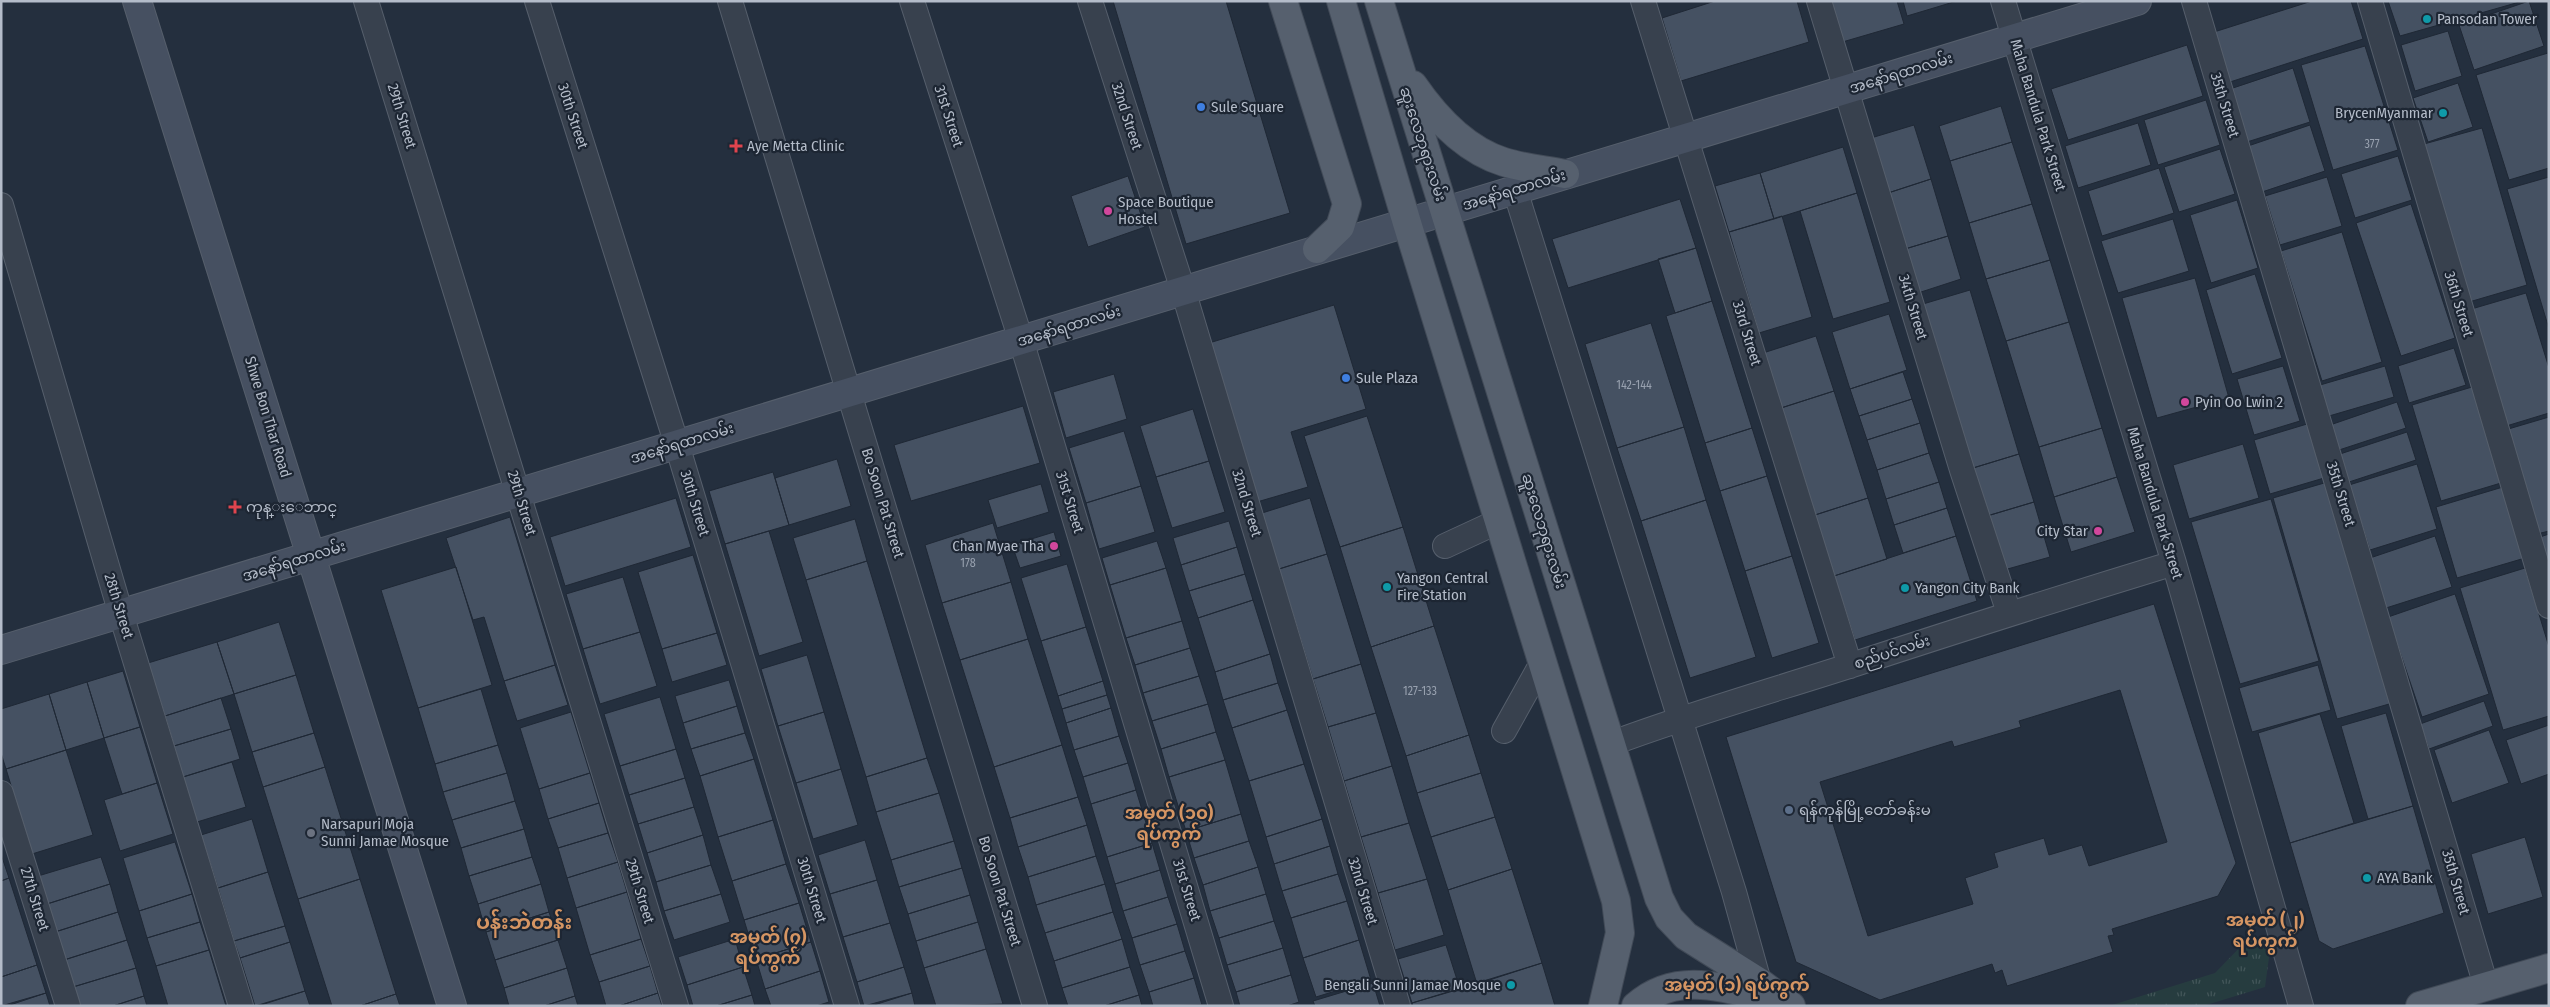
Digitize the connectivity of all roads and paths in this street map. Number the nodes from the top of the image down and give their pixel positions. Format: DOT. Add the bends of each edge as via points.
graph roads {
  1 [pos="137,1"];
  2 [pos="366,1"];
  3 [pos="537,1"];
  4 [pos="730,1"];
  5 [pos="912,1"];
  6 [pos="1090,1"];
  7 [pos="1283,1"];
  8 [pos="1341,1"];
  9 [pos="1379,1"];
  10 [pos="1643,1"];
  11 [pos="1819,1"];
  12 [pos="2003,1"];
  13 [pos="2137,1"];
  14 [pos="2194,1"];
  15 [pos="2370,1"];
  16 [pos="2015,38"];
  17 [pos="1398,64"];
  18 [pos="1846,89"];
  19 [pos="1686,138"];
  20 [pos="1565,174"];
  21 [pos="1515,190"];
  22 [pos="1,205"];
  23 [pos="1445,211"];
  24 [pos="1406,223"];
  25 [pos="1317,249"];
  26 [pos="1184,290"];
  27 [pos="1022,340"];
  28 [pos="849,393"];
  29 [pos="677,445"];
  30 [pos="518,493"];
  31 [pos="1499,521"];
  32 [pos="1445,546"];
  33 [pos="312,556"];
  34 [pos="2174,563"];
  35 [pos="2549,606"];
  36 [pos="2009,613"];
  37 [pos="121,614"];
  38 [pos="1,650"];
  39 [pos="1542,663"];
  40 [pos="1850,666"];
  41 [pos="1680,718"];
  42 [pos="1504,730"];
  43 [pos="1610,744"];
  44 [pos="1,793"];
  45 [pos="2549,968"];
  46 [pos="2484,977"];
  47 [pos="1759,982"];
  48 [pos="1790,1004"];
  49 [pos="68,1006"];
  50 [pos="241,1006"];
  51 [pos="452,1006"];
  52 [pos="676,1006"];
  53 [pos="847,1006"];
  54 [pos="1035,1006"];
  55 [pos="1221,1006"];
  56 [pos="1398,1006"];
  57 [pos="1603,1006"];
  58 [pos="1636,1006"];
  59 [pos="2301,1006"];
  60 [pos="2420,1006"];
  1 -- 33 [label="main road, Shwe Bon Thar Road"];
  2 -- 30 [label="street, 29th Street"];
  3 -- 29 [label="street, 30th Street"];
  4 -- 28 [label="street, Bo Soon Pat Street"];
  5 -- 27 [label="street, 31st Street"];
  6 -- 26 [label="street, 32nd Street"];
  7 -- 25 [label="main road" via="1347,204 1340,227"];
  8 -- 24 [label="main road"];
  9 -- 17 [label="main road, ဆူးလေဘုရားလမ်း"];
  10 -- 19 [label="street, 33rd Street"];
  11 -- 18 [label="street, 34th Street"];
  12 -- 16 [label="street, Maha Bandula Park Street"];
  13 -- 16 [label="main road, အနော်ရထာလမ်း"];
  14 -- 46 [label="street, 35th Street"];
  15 -- 35 [label="street, 36th Street"];
  16 -- 18 [label="main road, အနော်ရထာလမ်း"];
  16 -- 34 [label="street, Maha Bandula Park Street"];
  17 -- 20 [label="main road" via="1434,116 1468,144 1502,162"];
  17 -- 23 [label="main road, ဆူးလေဘုရားလမ်း"];
  18 -- 19 [label="main road, အနော်ရထာလမ်း"];
  18 -- 36 [label="street, 34th Street"];
  19 -- 20 [label="main road, အနော်ရထာလမ်း"];
  19 -- 40 [label="street, 33rd Street"];
  20 -- 21 [label="main road, အနော်ရထာလမ်း"];
  21 -- 23 [label="main road, အနော်ရထာလမ်း"];
  21 -- 41 [label="street"];
  22 -- 37 [label="street, 28th Street"];
  23 -- 24 [label="main road, အနော်ရထာလမ်း"];
  23 -- 43 [label="main road, ဆူးလေဘုရားလမ်း"];
  24 -- 25 [label="main road, အနော်ရထာလမ်း"];
  24 -- 31 [label="main road"];
  25 -- 26 [label="main road, အနော်ရထာလမ်း"];
  26 -- 27 [label="main road, အနော်ရထာလမ်း"];
  26 -- 56 [label="street, 32nd Street"];
  27 -- 28 [label="main road, အနော်ရထာလမ်း"];
  27 -- 55 [label="street, 31st Street"];
  28 -- 29 [label="main road, အနော်ရထာလမ်း"];
  28 -- 54 [label="street, Bo Soon Pat Street"];
  29 -- 30 [label="main road, အနော်ရထာလမ်း"];
  29 -- 53 [label="street, 30th Street"];
  30 -- 33 [label="main road, အနော်ရထာလမ်း"];
  30 -- 52 [label="street, 29th Street"];
  31 -- 32 [label="street"];
  31 -- 39 [label="main road"];
  33 -- 37 [label="main road, အနော်ရထာလမ်း"];
  33 -- 51 [label="main road, Shwe Bon Thar Road"];
  34 -- 36 [label="street, စည်ပင်လမ်း"];
  34 -- 59 [label="street, Maha Bandula Park Street"];
  36 -- 40 [label="street, စည်ပင်လမ်း"];
  37 -- 38 [label="main road, အနော်ရထာလမ်း"];
  37 -- 50 [label="street, 28th Street"];
  39 -- 42 [label="street"];
  39 -- 57 [label="main road" via="1616,901 1620,934"];
  40 -- 41 [label="street, စည်ပင်လမ်း"];
  41 -- 43 [label="street, စည်ပင်လမ်း"];
  41 -- 47 [label="street"];
  43 -- 47 [label="main road, ဆူးလေဘုရားလမ်း" via="1659,898 1669,918 1686,936"];
  44 -- 49 [label="street, 27th Street"];
  45 -- 46 [label="main road"];
  46 -- 60 [label="main road"];
  47 -- 48 [label="main road, ဆူးလေဘုရားလမ်း"];
  48 -- 58 [label="main road" via="1702,983 1665,990"];
}
